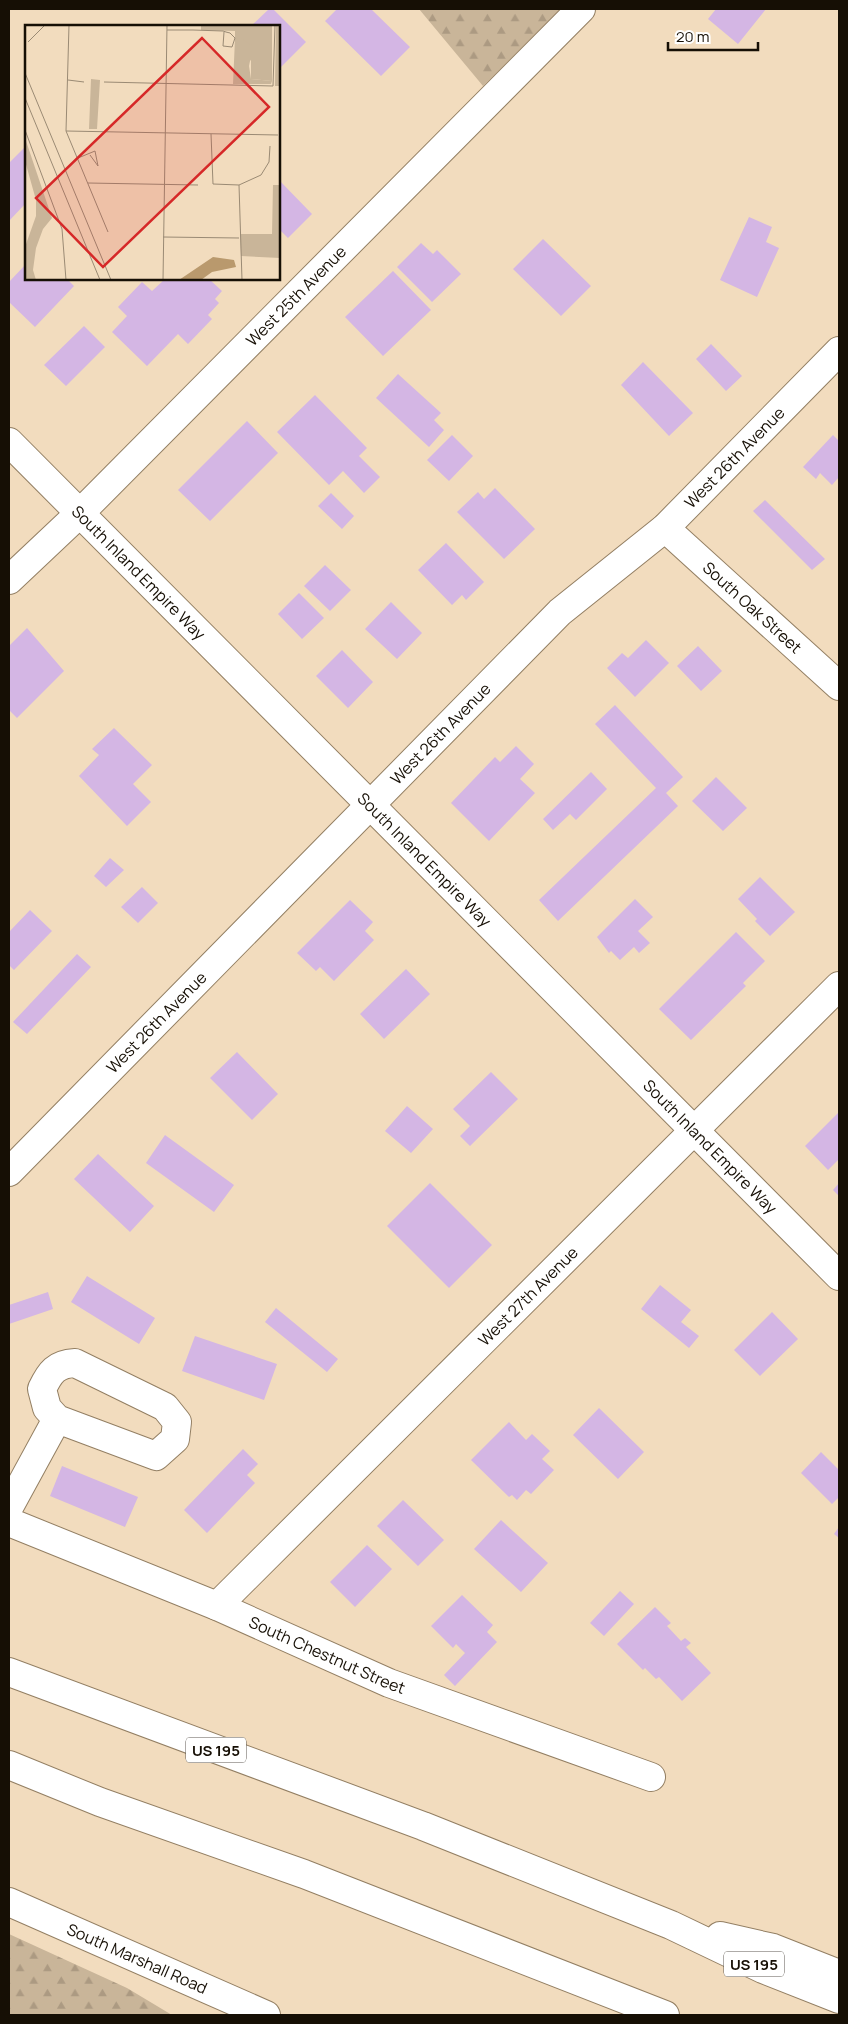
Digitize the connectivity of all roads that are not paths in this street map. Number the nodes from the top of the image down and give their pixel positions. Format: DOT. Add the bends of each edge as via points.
graph roads {
  1 [pos="581,9"];
  2 [pos="839,351"];
  3 [pos="9,442"];
  4 [pos="80,513"];
  5 [pos="665,528"];
  6 [pos="9,580"];
  7 [pos="839,686"];
  8 [pos="370,805"];
  9 [pos="839,986"];
  10 [pos="695,1131"];
  11 [pos="9,1172"];
  12 [pos="839,1276"];
  13 [pos="57,1418"];
  14 [pos="9,1507"];
  15 [pos="9,1522"];
  16 [pos="217,1606"];
  17 [pos="9,1672"];
  18 [pos="9,1765"];
  19 [pos="652,1777"];
  20 [pos="9,1902"];
  21 [pos="671,1925"];
  22 [pos="839,1974"];
  23 [pos="839,1999"];
  24 [pos="266,2015"];
  25 [pos="665,2015"];
  1 -- 4 [label="main road, West 25th Avenue"];
  2 -- 5 [label="main road, West 26th Avenue"];
  3 -- 4 [label="main road, South Inland Empire Way"];
  4 -- 6 [label="main road, West 25th Avenue"];
  4 -- 8 [label="main road, South Inland Empire Way"];
  5 -- 7 [label="main road, South Oak Street"];
  5 -- 8 [label="main road, West 26th Avenue" via="560,612"];
  8 -- 10 [label="main road, South Inland Empire Way"];
  8 -- 11 [label="main road, West 26th Avenue"];
  9 -- 10 [label="main road, West 27th Avenue"];
  10 -- 12 [label="main road, South Inland Empire Way"];
  10 -- 16 [label="main road, West 27th Avenue"];
  13 -- 13 [label="main road" via="47,1408 42,1389 50,1372 61,1364 75,1362 165,1406 176,1422 175,1439 156,1456"];
  13 -- 14 [label="main road"];
  15 -- 16 [label="main road, South Chestnut Street"];
  16 -- 19 [label="main road, South Chestnut Street" via="389,1682"];
  17 -- 21 [label="main road, US 195" via="423,1826"];
  18 -- 25 [label="main road" via="100,1802 304,1874"];
  20 -- 24 [label="main road, South Marshall Road"];
  21 -- 22 [label="main road" via="773,1948"];
  21 -- 23 [label="main road, US 195" via="763,1969"];
}
